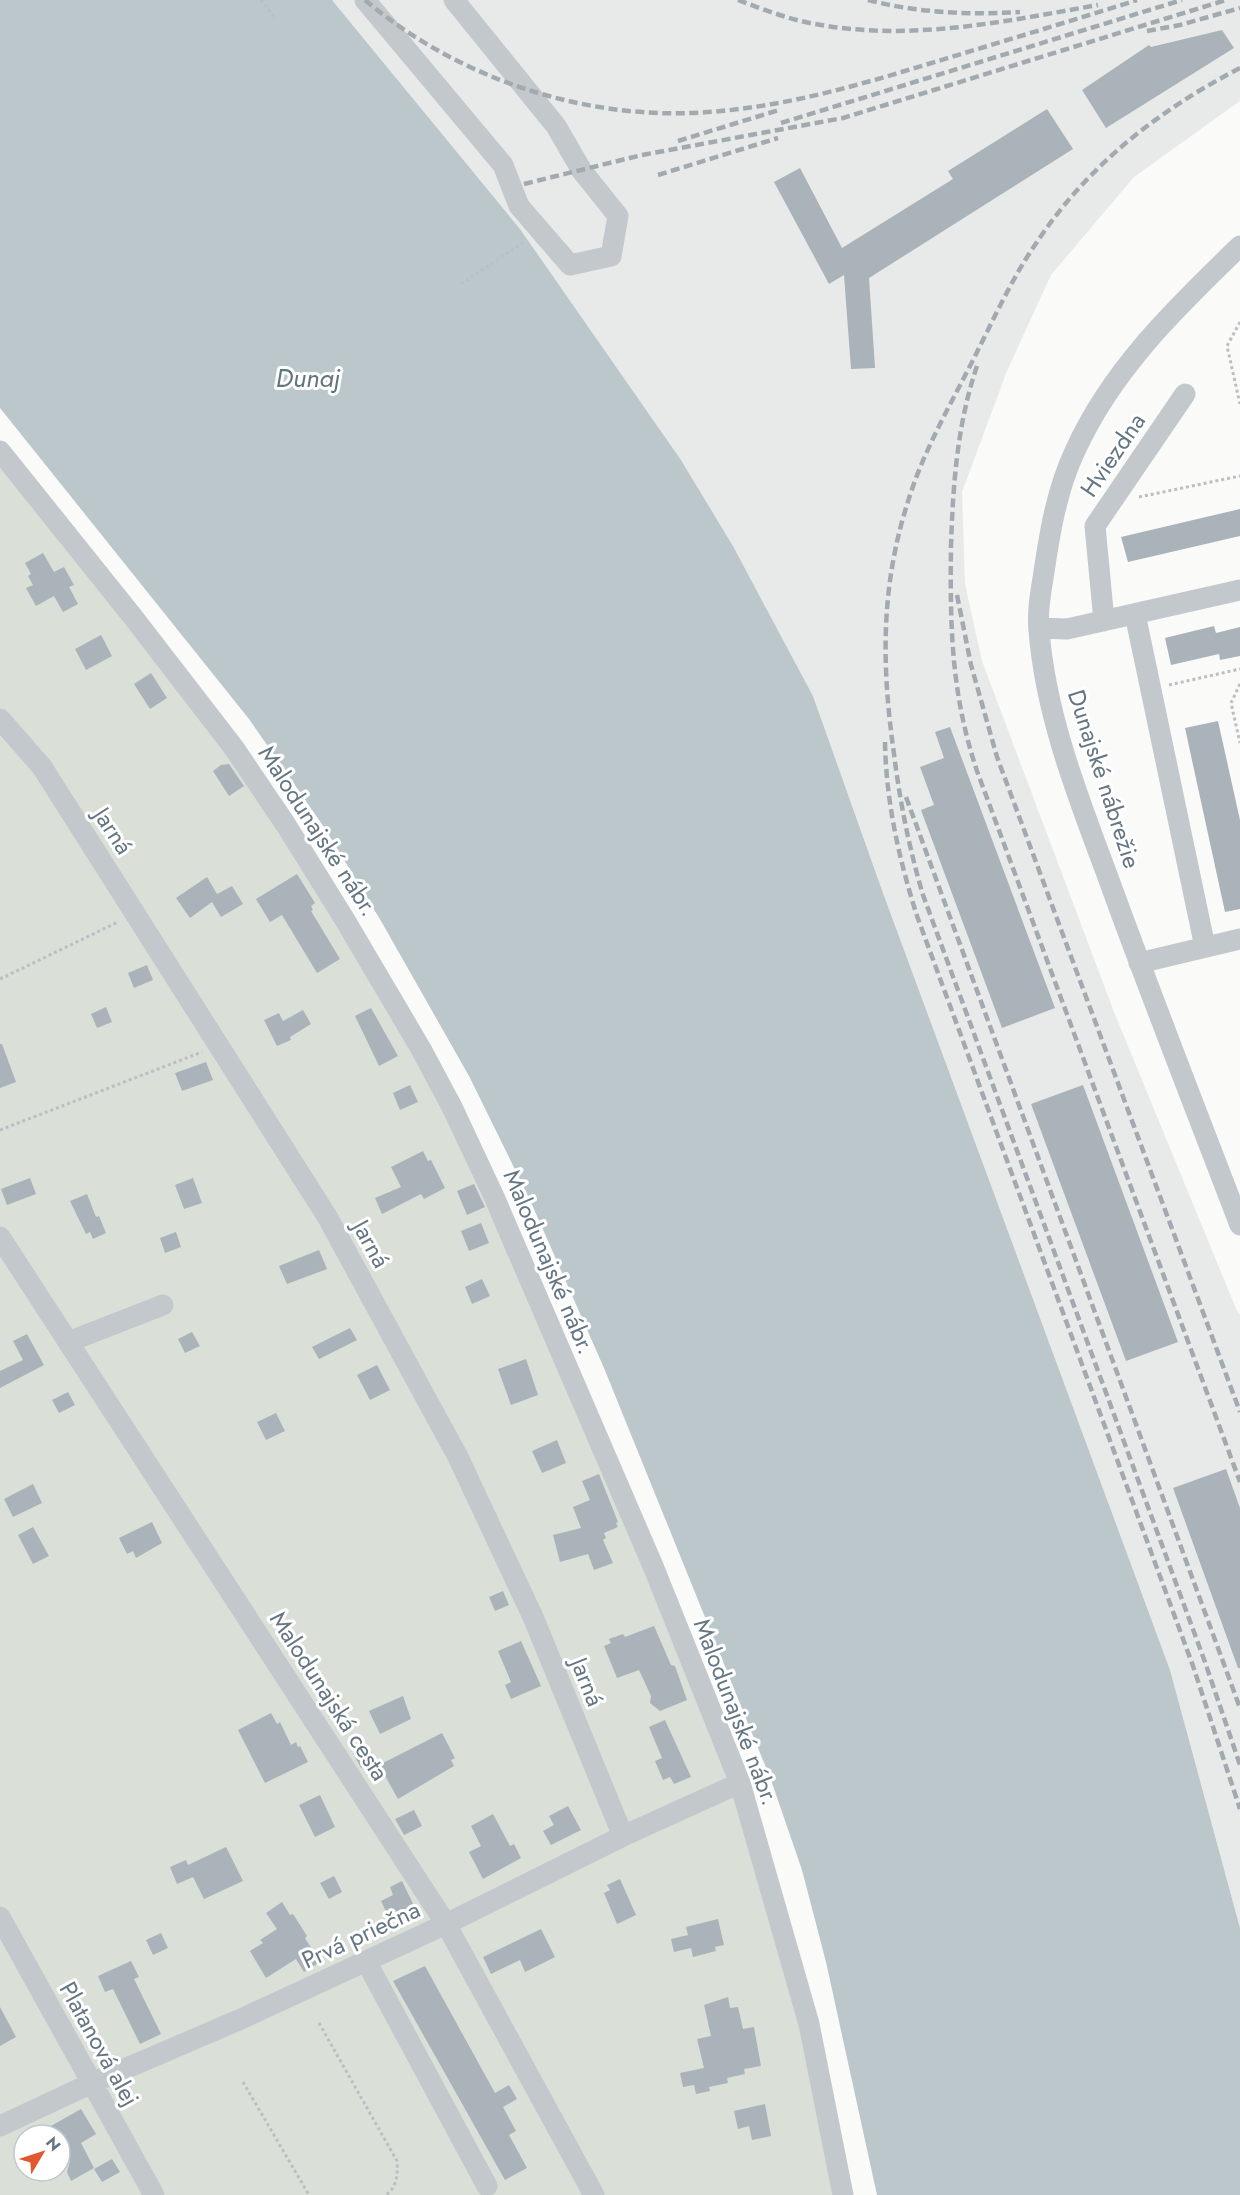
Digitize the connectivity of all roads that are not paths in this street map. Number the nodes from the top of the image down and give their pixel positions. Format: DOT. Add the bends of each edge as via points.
graph roads {
  1 [pos="365,0"];
  2 [pos="454,0"];
  3 [pos="1240,246"];
  4 [pos="1185,394"];
  5 [pos="0,451"];
  6 [pos="1240,590"];
  7 [pos="1135,614"];
  8 [pos="1104,621"];
  9 [pos="1039,628"];
  10 [pos="0,719"];
  11 [pos="1240,939"];
  12 [pos="1205,947"];
  13 [pos="1139,963"];
  14 [pos="1240,1225"];
  15 [pos="0,1237"];
  16 [pos="164,1305"];
  17 [pos="68,1342"];
  18 [pos="740,1783"];
  19 [pos="623,1836"];
  20 [pos="0,1917"];
  21 [pos="446,1924"];
  22 [pos="366,1961"];
  23 [pos="92,2083"];
  24 [pos="0,2126"];
  25 [pos="487,2186"];
  26 [pos="154,2195"];
  27 [pos="594,2195"];
  28 [pos="843,2195"];
  1 -- 2 [label="street" via="502,165 519,206 570,265 611,256 618,216 582,171 556,126"];
  3 -- 9 [label="street, Dunajské nábrežie" via="1132,357 1099,405 1074,453 1052,522"];
  4 -- 8 [label="street, Hviezdna" via="1095,526"];
  5 -- 18 [label="street, Malodunajské nábr." via="234,748 286,825 421,1049 495,1199 653,1566"];
  6 -- 7 [label="street"];
  7 -- 8 [label="street"];
  7 -- 12 [label="street"];
  8 -- 9 [label="street" via="1067,629"];
  9 -- 13 [label="street, Dunajské nábrežie" via="1048,692 1068,769"];
  10 -- 19 [label="street, Jarná" via="42,767 328,1218 458,1457 533,1617"];
  11 -- 12 [label="street"];
  12 -- 13 [label="street"];
  13 -- 14 [label="street, Dunajské nábrežie"];
  15 -- 17 [label="street, Malodunajská cesta"];
  16 -- 17 [label="street"];
  17 -- 21 [label="street, Malodunajská cesta"];
  18 -- 19 [label="street, Prvá priečna"];
  18 -- 28 [label="street, Malodunajské nábr." via="809,2024"];
  19 -- 21 [label="street, Prvá priečna"];
  20 -- 23 [label="street, Platanová alej"];
  21 -- 22 [label="street, Prvá priečna"];
  21 -- 27 [label="street, Malodunajská cesta"];
  22 -- 23 [label="street, Prvá priečna"];
  22 -- 25 [label="street"];
  23 -- 24 [label="street, Prvá priečna"];
  23 -- 26 [label="street, Platanová alej"];
}
